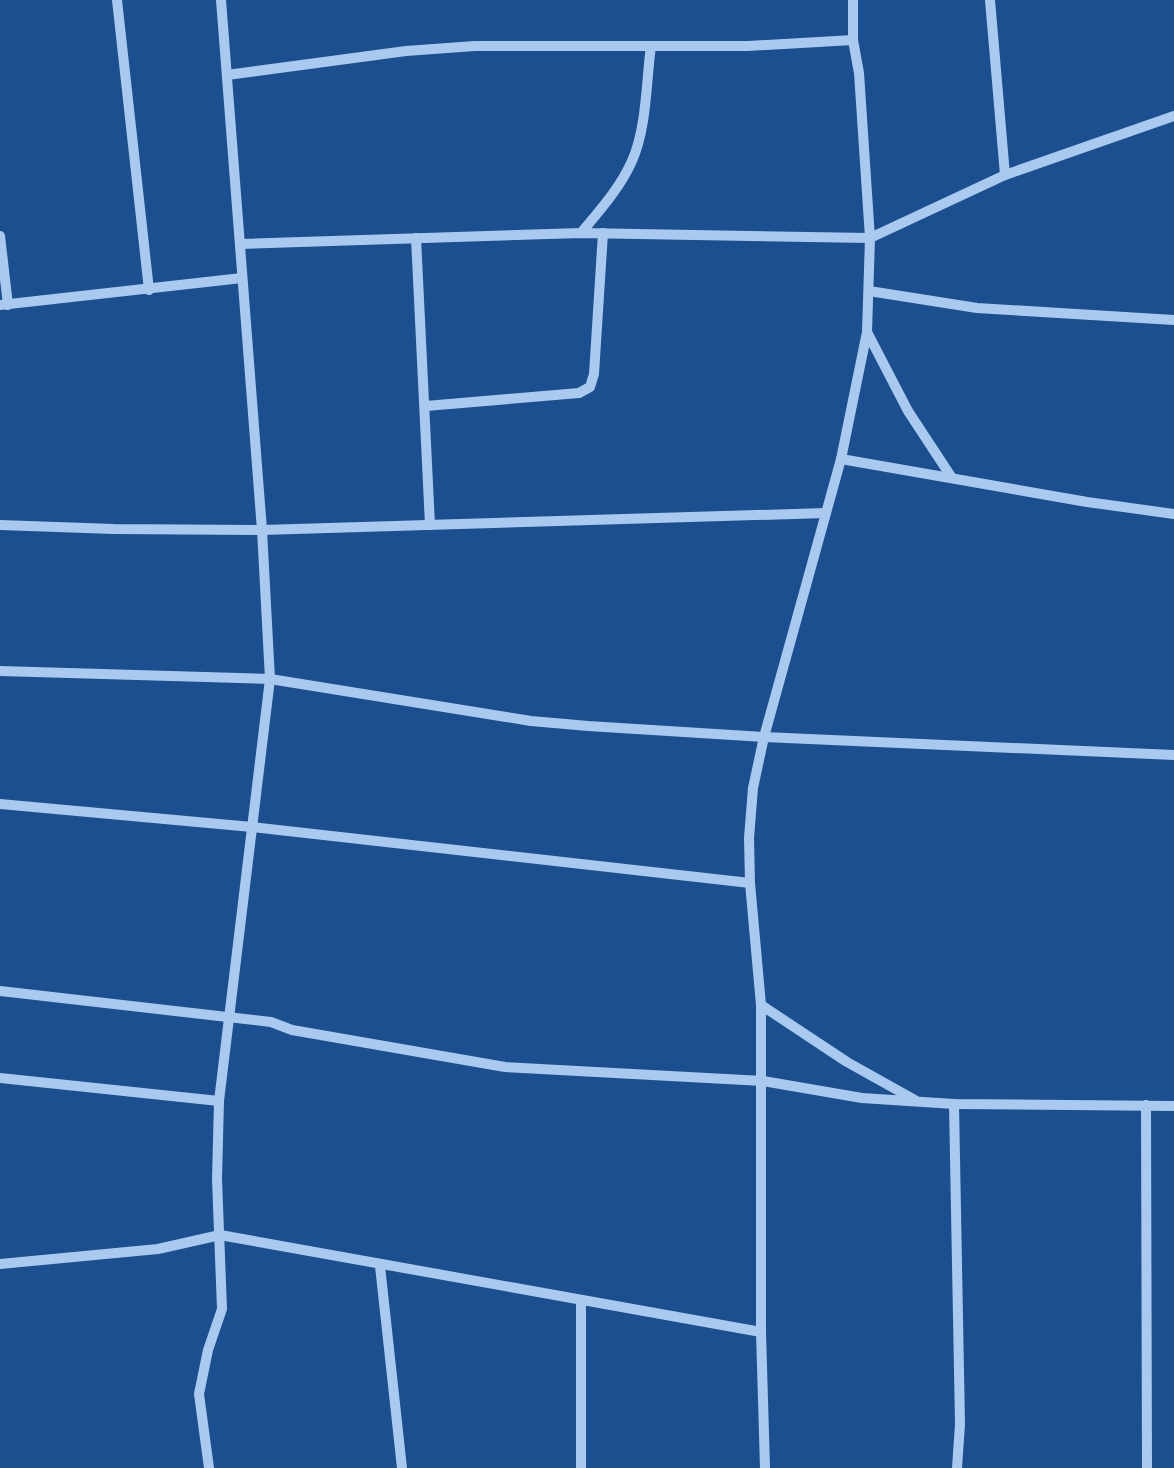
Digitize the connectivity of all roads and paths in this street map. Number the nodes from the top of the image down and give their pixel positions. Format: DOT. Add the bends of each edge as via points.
graph roads {
  1 [pos="117,0"];
  2 [pos="221,0"];
  3 [pos="853,0"];
  4 [pos="990,0"];
  5 [pos="853,40"];
  6 [pos="651,46"];
  7 [pos="227,75"];
  8 [pos="1174,116"];
  9 [pos="1005,175"];
  10 [pos="581,233"];
  11 [pos="603,233"];
  12 [pos="0,236"];
  13 [pos="870,237"];
  14 [pos="416,238"];
  15 [pos="240,244"];
  16 [pos="242,278"];
  17 [pos="149,290"];
  18 [pos="870,291"];
  19 [pos="4,305"];
  20 [pos="1174,320"];
  21 [pos="867,332"];
  22 [pos="426,406"];
  23 [pos="841,459"];
  24 [pos="952,478"];
  25 [pos="826,513"];
  26 [pos="1174,514"];
  27 [pos="0,525"];
  28 [pos="430,525"];
  29 [pos="262,530"];
  30 [pos="0,671"];
  31 [pos="270,679"];
  32 [pos="764,737"];
  33 [pos="1174,754"];
  34 [pos="0,804"];
  35 [pos="252,827"];
  36 [pos="750,883"];
  37 [pos="0,991"];
  38 [pos="762,1005"];
  39 [pos="231,1017"];
  40 [pos="0,1078"];
  41 [pos="763,1081"];
  42 [pos="219,1101"];
  43 [pos="918,1101"];
  44 [pos="954,1104"];
  45 [pos="1146,1105"];
  46 [pos="1174,1106"];
  47 [pos="220,1235"];
  48 [pos="0,1264"];
  49 [pos="380,1266"];
  50 [pos="581,1302"];
  51 [pos="761,1332"];
  52 [pos="210,1468"];
  53 [pos="402,1468"];
  54 [pos="581,1468"];
  55 [pos="765,1468"];
  56 [pos="957,1468"];
  57 [pos="1147,1468"];
  1 -- 17 [label="street"];
  2 -- 7 [label="street"];
  3 -- 5 [label="street"];
  4 -- 9 [label="street"];
  5 -- 6 [label="street"];
  5 -- 13 [label="street" via="859,73"];
  6 -- 7 [label="street" via="464,47"];
  6 -- 10 [label="street" via="633,159 612,196"];
  7 -- 15 [label="street"];
  8 -- 9 [label="street"];
  9 -- 13 [label="street"];
  10 -- 11 [label="street"];
  10 -- 14 [label="street"];
  11 -- 13 [label="street"];
  11 -- 22 [label="street" via="590,387 579,393"];
  12 -- 19 [label="street"];
  13 -- 18 [label="street"];
  14 -- 15 [label="street"];
  14 -- 22 [label="street"];
  15 -- 16 [label="street"];
  16 -- 17 [label="street"];
  16 -- 29 [label="street"];
  17 -- 19 [label="street"];
  18 -- 20 [label="street" via="977,308"];
  18 -- 21 [label="street"];
  21 -- 23 [label="street"];
  21 -- 24 [label="street" via="908,411"];
  22 -- 28 [label="street"];
  23 -- 24 [label="street"];
  23 -- 25 [label="street"];
  24 -- 26 [label="street"];
  25 -- 28 [label="street"];
  25 -- 32 [label="street"];
  27 -- 29 [label="street"];
  28 -- 29 [label="street"];
  29 -- 31 [label="street"];
  30 -- 31 [label="street"];
  31 -- 32 [label="street" via="531,721"];
  31 -- 35 [label="street"];
  32 -- 33 [label="street"];
  32 -- 36 [label="street" via="753,788"];
  34 -- 35 [label="street"];
  35 -- 36 [label="street"];
  35 -- 39 [label="street"];
  36 -- 38 [label="street"];
  37 -- 39 [label="street"];
  38 -- 41 [label="street"];
  38 -- 43 [label="street" via="847,1062"];
  39 -- 41 [label="street" via="506,1067"];
  39 -- 42 [label="street"];
  40 -- 42 [label="street"];
  41 -- 43 [label="street" via="862,1098"];
  41 -- 51 [label="street"];
  42 -- 47 [label="street"];
  43 -- 44 [label="street"];
  44 -- 45 [label="street"];
  44 -- 56 [label="street" via="960,1424"];
  45 -- 46 [label="street"];
  45 -- 57 [label="street"];
  47 -- 48 [label="street" via="158,1249"];
  47 -- 49 [label="street"];
  47 -- 52 [label="street" via="222,1309 199,1394"];
  49 -- 50 [label="street"];
  49 -- 53 [label="street"];
  50 -- 51 [label="street"];
  50 -- 54 [label="street"];
  51 -- 55 [label="street"];
}
